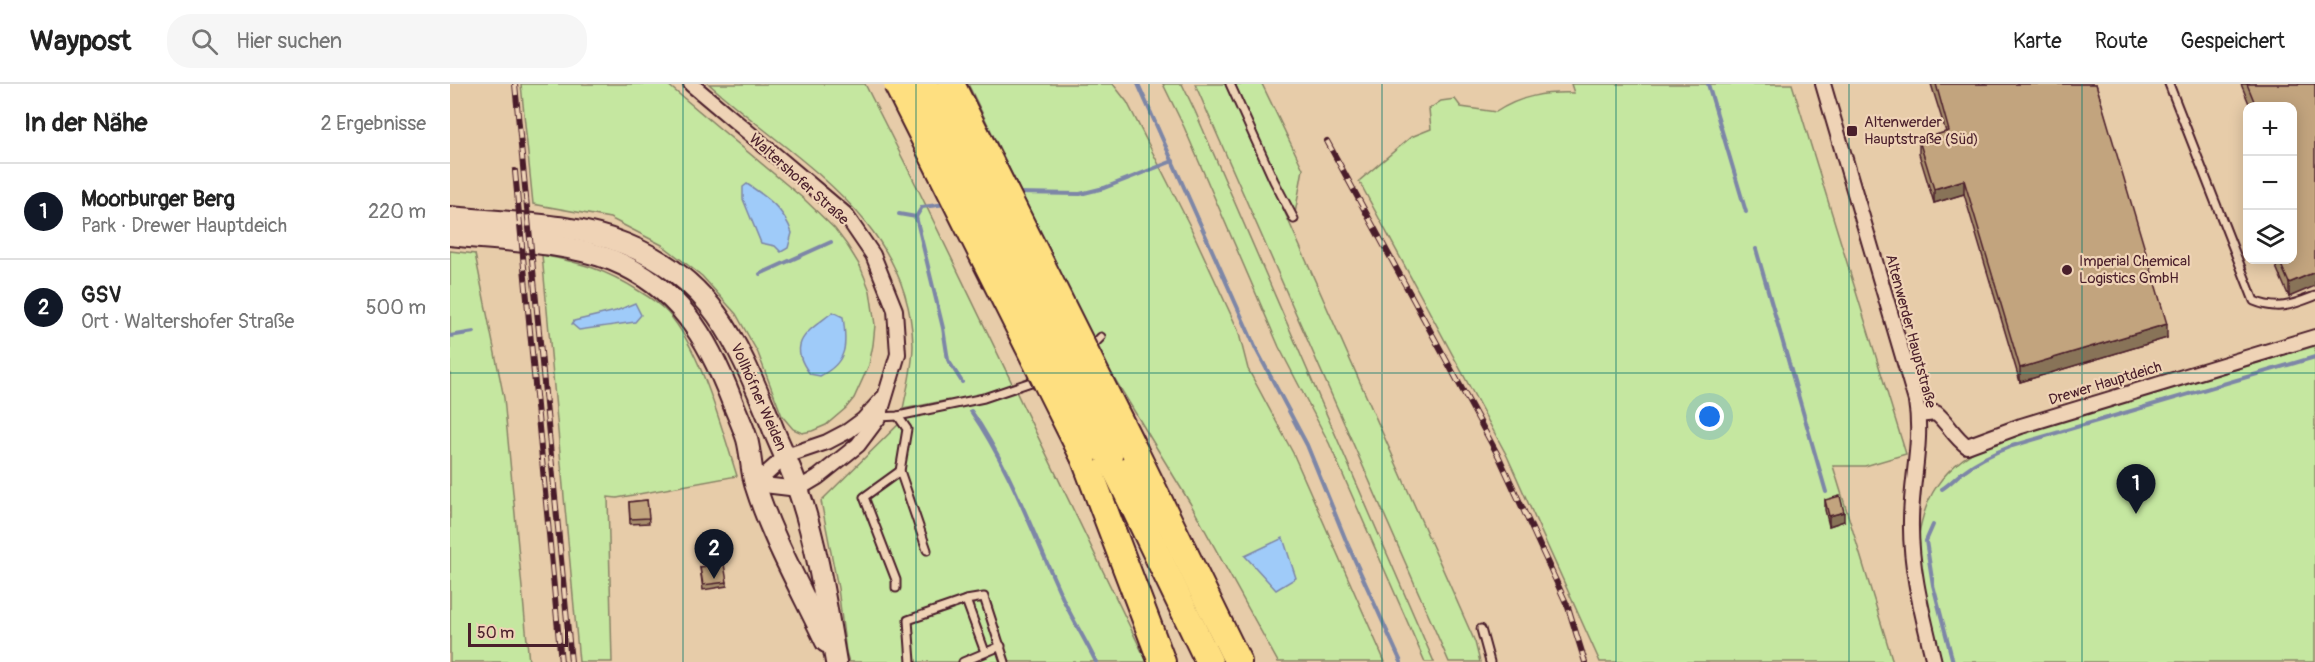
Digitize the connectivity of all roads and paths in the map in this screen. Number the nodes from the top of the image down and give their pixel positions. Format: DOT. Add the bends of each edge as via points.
graph roads {
  1 [pos="691,84"];
  2 [pos="897,84"];
  3 [pos="924,84"];
  4 [pos="951,84"];
  5 [pos="1230,84"];
  6 [pos="1823,84"];
  7 [pos="2169,84"];
  8 [pos="450,217"];
  9 [pos="1294,219"];
  10 [pos="450,235"];
  11 [pos="2315,296"];
  12 [pos="1101,337"];
  13 [pos="2315,337"];
  14 [pos="1058,373"];
  15 [pos="1048,376"];
  16 [pos="886,394"];
  17 [pos="1918,415"];
  18 [pos="898,416"];
  19 [pos="879,417"];
  20 [pos="786,456"];
  21 [pos="900,471"];
  22 [pos="755,483"];
  23 [pos="798,489"];
  24 [pos="927,550"];
  25 [pos="896,588"];
  26 [pos="966,600"];
  27 [pos="1481,629"];
  28 [pos="1000,646"];
  29 [pos="985,652"];
  30 [pos="836,662"];
  31 [pos="911,662"];
  32 [pos="963,662"];
  33 [pos="1005,662"];
  34 [pos="1162,662"];
  35 [pos="1209,662"];
  36 [pos="1238,662"];
  37 [pos="1490,662"];
  38 [pos="1934,662"];
  1 -- 16 [label="street, Waltershofer Straße" via="845,214 873,255 895,310 898,354"];
  2 -- 34 [label="highway, bridge" via="1084,457"];
  3 -- 35 [label="highway, bridge"];
  4 -- 36 [label="highway, bridge"];
  5 -- 9 [label="lane"];
  6 -- 17 [label="street, Altenwerder Hauptstraße"];
  7 -- 11 [label="lane" via="2254,301 2267,306 2289,306"];
  8 -- 20 [label="main road, Vollhöfner Weiden" via="596,235 639,251 671,270 706,301 729,332"];
  10 -- 22 [label="main road, Vollhöfner Weiden" via="584,251 621,264 666,294 690,318 716,360 746,439"];
  12 -- 14 [label="lane" via="1069,369"];
  13 -- 17 [label="street, Drewer Hauptdeich" via="1967,446 1936,413"];
  15 -- 18 [label="lane" via="984,398"];
  16 -- 19 [label="street, Waltershofer Straße"];
  16 -- 20 [label="street, Waltershofer Straße" via="848,431"];
  17 -- 38 [label="street, Altenwerder Hauptstraße" via="1912,549 1918,597"];
  18 -- 19 [label="lane"];
  18 -- 21 [label="lane" via="907,429"];
  19 -- 23 [label="street, Waltershofer Straße" via="858,445"];
  20 -- 22 [label="street, Waltershofer Straße"];
  20 -- 23 [label="main road, Vollhöfner Weiden"];
  21 -- 24 [label="lane"];
  21 -- 25 [label="lane" via="864,497"];
  22 -- 23 [label="street"];
  22 -- 30 [label="main road"];
  23 -- 30 [label="main road" via="825,593"];
  26 -- 28 [label="lane" via="984,597"];
  26 -- 29 [label="lane"];
  26 -- 31 [label="lane" via="909,620"];
  27 -- 37 [label="lane"];
  28 -- 29 [label="lane"];
  28 -- 33 [label="lane"];
  29 -- 32 [label="lane"];
}
